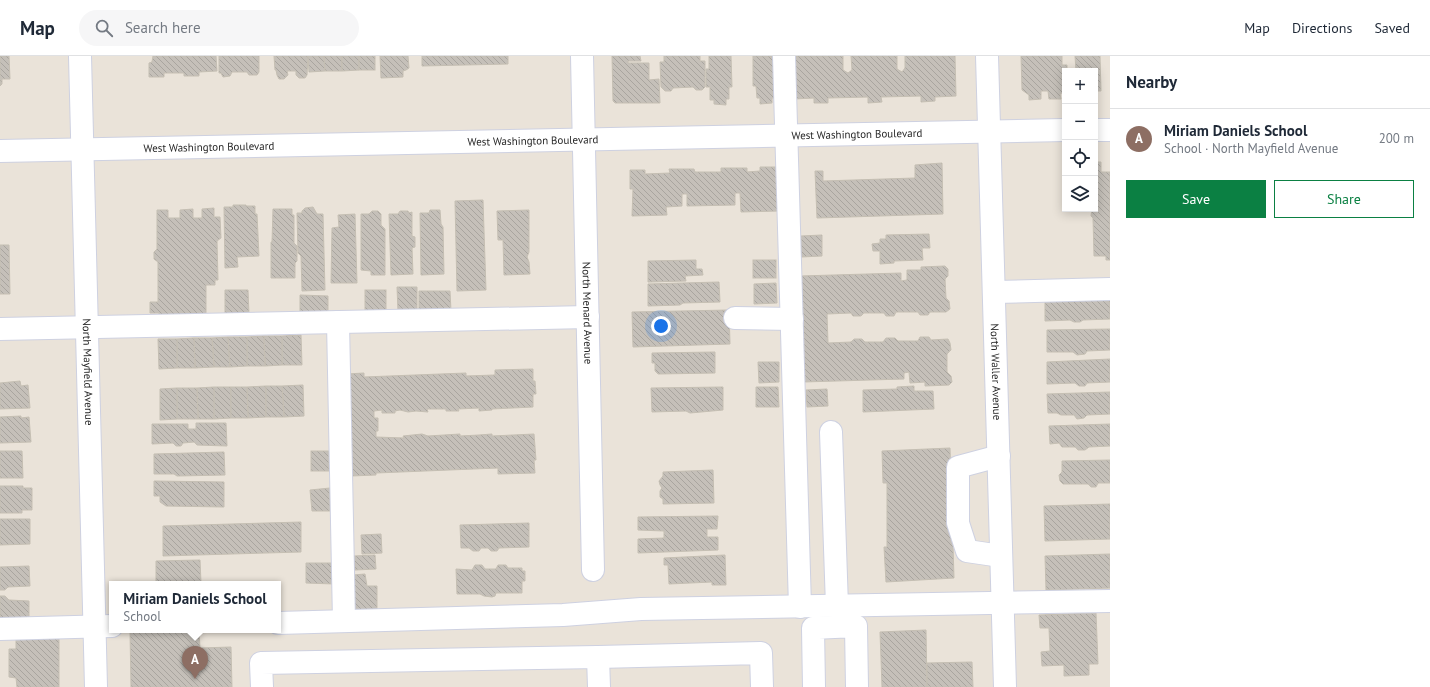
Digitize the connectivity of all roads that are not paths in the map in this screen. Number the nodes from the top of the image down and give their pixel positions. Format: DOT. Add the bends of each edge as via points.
graph roads {
  1 [pos="80,56"];
  2 [pos="582,56"];
  3 [pos="784,56"];
  4 [pos="987,56"];
  5 [pos="1062,130"];
  6 [pos="1098,130"];
  7 [pos="1110,130"];
  8 [pos="989,132"];
  9 [pos="787,136"];
  10 [pos="584,140"];
  11 [pos="82,150"];
  12 [pos="0,151"];
  13 [pos="1110,289"];
  14 [pos="994,292"];
  15 [pos="588,318"];
  16 [pos="735,318"];
  17 [pos="792,319"];
  18 [pos="338,322"];
  19 [pos="87,328"];
  20 [pos="0,329"];
  21 [pos="832,432"];
  22 [pos="999,456"];
  23 [pos="1001,556"];
  24 [pos="593,570"];
  25 [pos="1110,601"];
  26 [pos="1002,604"];
  27 [pos="837,606"];
  28 [pos="800,607"];
  29 [pos="344,621"];
  30 [pos="281,623"];
  31 [pos="103,626"];
  32 [pos="0,628"];
  33 [pos="598,657"];
  34 [pos="96,687"];
  35 [pos="262,687"];
  36 [pos="599,687"];
  37 [pos="762,687"];
  38 [pos="814,687"];
  39 [pos="857,687"];
  40 [pos="1005,687"];
  1 -- 11 [label="street, North Mayfield Avenue"];
  2 -- 10 [label="street, North Menard Avenue"];
  3 -- 9 [label="street"];
  4 -- 8 [label="street, North Waller Avenue"];
  5 -- 8 [label="street, West Washington Boulevard"];
  6 -- 7 [label="street"];
  8 -- 9 [label="street, West Washington Boulevard"];
  8 -- 14 [label="street, North Waller Avenue"];
  9 -- 10 [label="street, West Washington Boulevard"];
  9 -- 17 [label="street"];
  10 -- 11 [label="street, West Washington Boulevard"];
  10 -- 15 [label="street, North Menard Avenue"];
  11 -- 12 [label="street, West Washington Boulevard"];
  11 -- 19 [label="street, North Mayfield Avenue"];
  13 -- 14 [label="street"];
  14 -- 22 [label="street, North Waller Avenue"];
  15 -- 18 [label="street"];
  15 -- 24 [label="street, North Menard Avenue"];
  16 -- 17 [label="street"];
  17 -- 28 [label="street"];
  18 -- 19 [label="street"];
  18 -- 29 [label="street"];
  19 -- 20 [label="street"];
  19 -- 31 [label="street, North Mayfield Avenue"];
  21 -- 27 [label="street"];
  22 -- 23 [label="street, North Waller Avenue"];
  22 -- 23 [label="street" via="958,466 958,522 967,551"];
  23 -- 26 [label="street, North Waller Avenue"];
  25 -- 26 [label="street"];
  26 -- 27 [label="street"];
  26 -- 40 [label="street, North Waller Avenue"];
  27 -- 28 [label="street"];
  28 -- 29 [label="street" via="641,609 563,615"];
  29 -- 30 [label="street"];
  31 -- 32 [label="street"];
  31 -- 34 [label="street, North Mayfield Avenue"];
  33 -- 35 [label="street" via="261,663"];
  33 -- 36 [label="street"];
  33 -- 37 [label="street" via="761,653"];
  38 -- 39 [label="street" via="813,628 856,626"];
}
